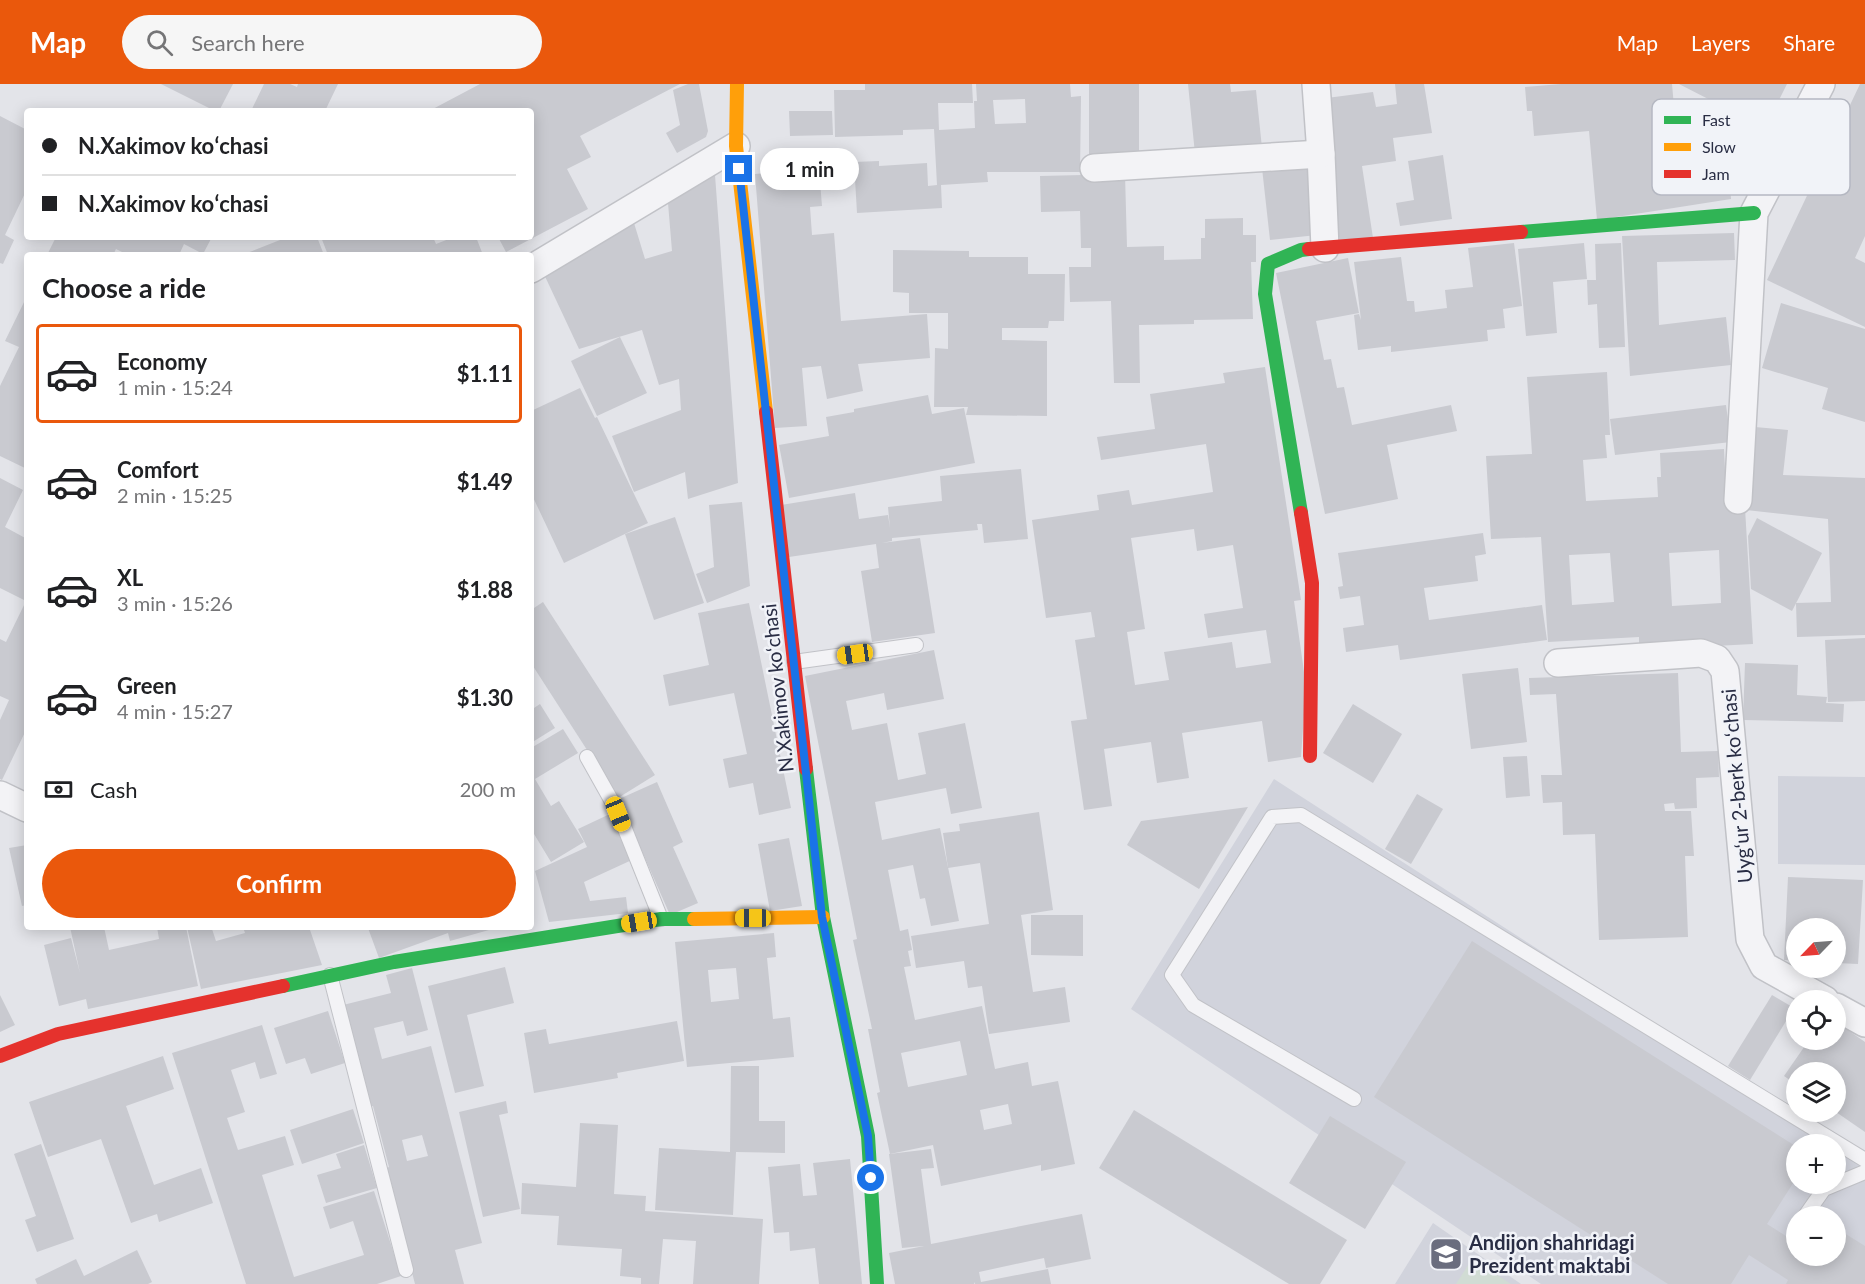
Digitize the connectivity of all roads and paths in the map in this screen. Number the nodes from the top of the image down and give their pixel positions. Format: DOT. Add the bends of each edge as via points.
graph roads {
  1 [pos="737,84"];
  2 [pos="1316,84"];
  3 [pos="1821,84"];
  4 [pos="1813,99"];
  5 [pos="736,146"];
  6 [pos="1321,154"];
  7 [pos="1094,168"];
  8 [pos="1763,195"];
  9 [pos="1754,213"];
  10 [pos="1325,248"];
  11 [pos="534,267"];
  12 [pos="1738,500"];
  13 [pos="916,645"];
  14 [pos="794,662"];
  15 [pos="1558,663"];
  16 [pos="1310,756"];
  17 [pos="587,757"];
  18 [pos="0,795"];
  19 [pos="24,807"];
  20 [pos="822,917"];
  21 [pos="661,919"];
  22 [pos="330,975"];
  23 [pos="1807,990"];
  24 [pos="1846,1013"];
  25 [pos="1865,1023"];
  26 [pos="0,1056"];
  27 [pos="1354,1099"];
  28 [pos="1865,1160"];
  29 [pos="1865,1172"];
  30 [pos="1812,1206"];
  31 [pos="406,1270"];
  32 [pos="877,1284"];
  1 -- 5 [label="street, N.Xakimov koʻchasi"];
  2 -- 6 [label="street"];
  3 -- 4 [label="street"];
  5 -- 11 [label="street"];
  5 -- 14 [label="street, N.Xakimov koʻchasi"];
  6 -- 7 [label="street"];
  6 -- 10 [label="street"];
  8 -- 9 [label="street"];
  9 -- 10 [label="street"];
  9 -- 12 [label="street"];
  10 -- 16 [label="street" via="1300,250 1268,264 1265,294 1312,583"];
  13 -- 14 [label="lane"];
  14 -- 20 [label="street, N.Xakimov koʻchasi"];
  15 -- 23 [label="street, Uygʻur 2-berk koʻchasi" via="1701,652 1717,659 1725,671 1750,939 1764,966"];
  17 -- 21 [label="lane" via="618,814"];
  18 -- 19 [label="street"];
  20 -- 21 [label="street"];
  20 -- 32 [label="street, N.Xakimov koʻchasi" via="868,1136"];
  21 -- 22 [label="street"];
  22 -- 26 [label="street" via="58,1034"];
  22 -- 31 [label="lane"];
  24 -- 25 [label="street"];
  27 -- 28 [label="lane" via="1193,1005 1172,975 1272,817 1301,815"];
  29 -- 30 [label="lane" via="1824,1189"];
}
